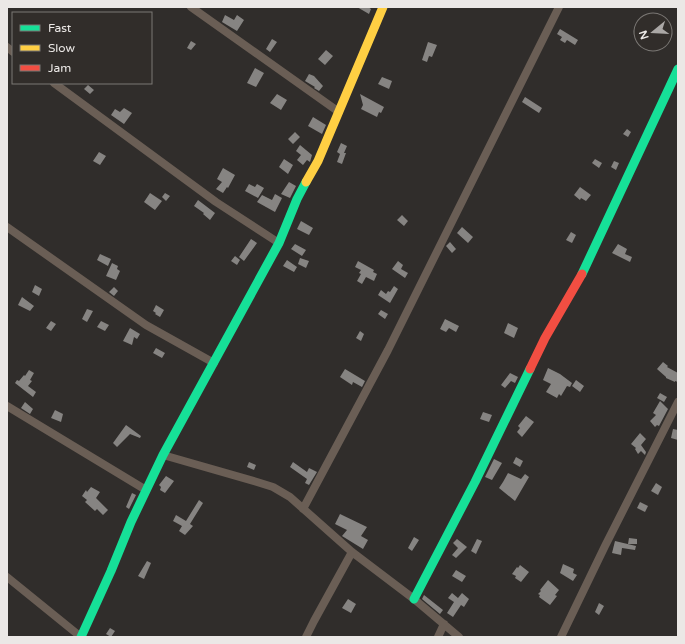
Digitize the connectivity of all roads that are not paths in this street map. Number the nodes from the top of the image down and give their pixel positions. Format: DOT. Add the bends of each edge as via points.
graph roads {
  1 [pos="191,7"];
  2 [pos="383,7"];
  3 [pos="559,7"];
  4 [pos="678,69"];
  5 [pos="55,84"];
  6 [pos="339,112"];
  7 [pos="7,227"];
  8 [pos="279,243"];
  9 [pos="214,363"];
  10 [pos="678,402"];
  11 [pos="7,406"];
  12 [pos="164,455"];
  13 [pos="146,490"];
  14 [pos="303,509"];
  15 [pos="352,552"];
  16 [pos="7,577"];
  17 [pos="414,599"];
  18 [pos="444,624"];
  19 [pos="81,637"];
  20 [pos="306,637"];
  21 [pos="438,637"];
  22 [pos="459,637"];
  23 [pos="561,637"];
  1 -- 6 [label="street"];
  2 -- 6 [label="street"];
  3 -- 14 [label="street" via="388,350"];
  4 -- 17 [label="street" via="584,269 545,338 475,482"];
  5 -- 8 [label="street" via="216,202"];
  6 -- 8 [label="street"];
  7 -- 9 [label="street" via="146,325"];
  8 -- 9 [label="street"];
  9 -- 12 [label="street"];
  10 -- 23 [label="street"];
  11 -- 13 [label="street"];
  12 -- 13 [label="street"];
  12 -- 14 [label="street" via="273,487"];
  13 -- 19 [label="street"];
  14 -- 15 [label="street"];
  15 -- 17 [label="street"];
  15 -- 20 [label="street"];
  16 -- 19 [label="street"];
  17 -- 18 [label="street"];
  18 -- 21 [label="street"];
  18 -- 22 [label="street"];
}
